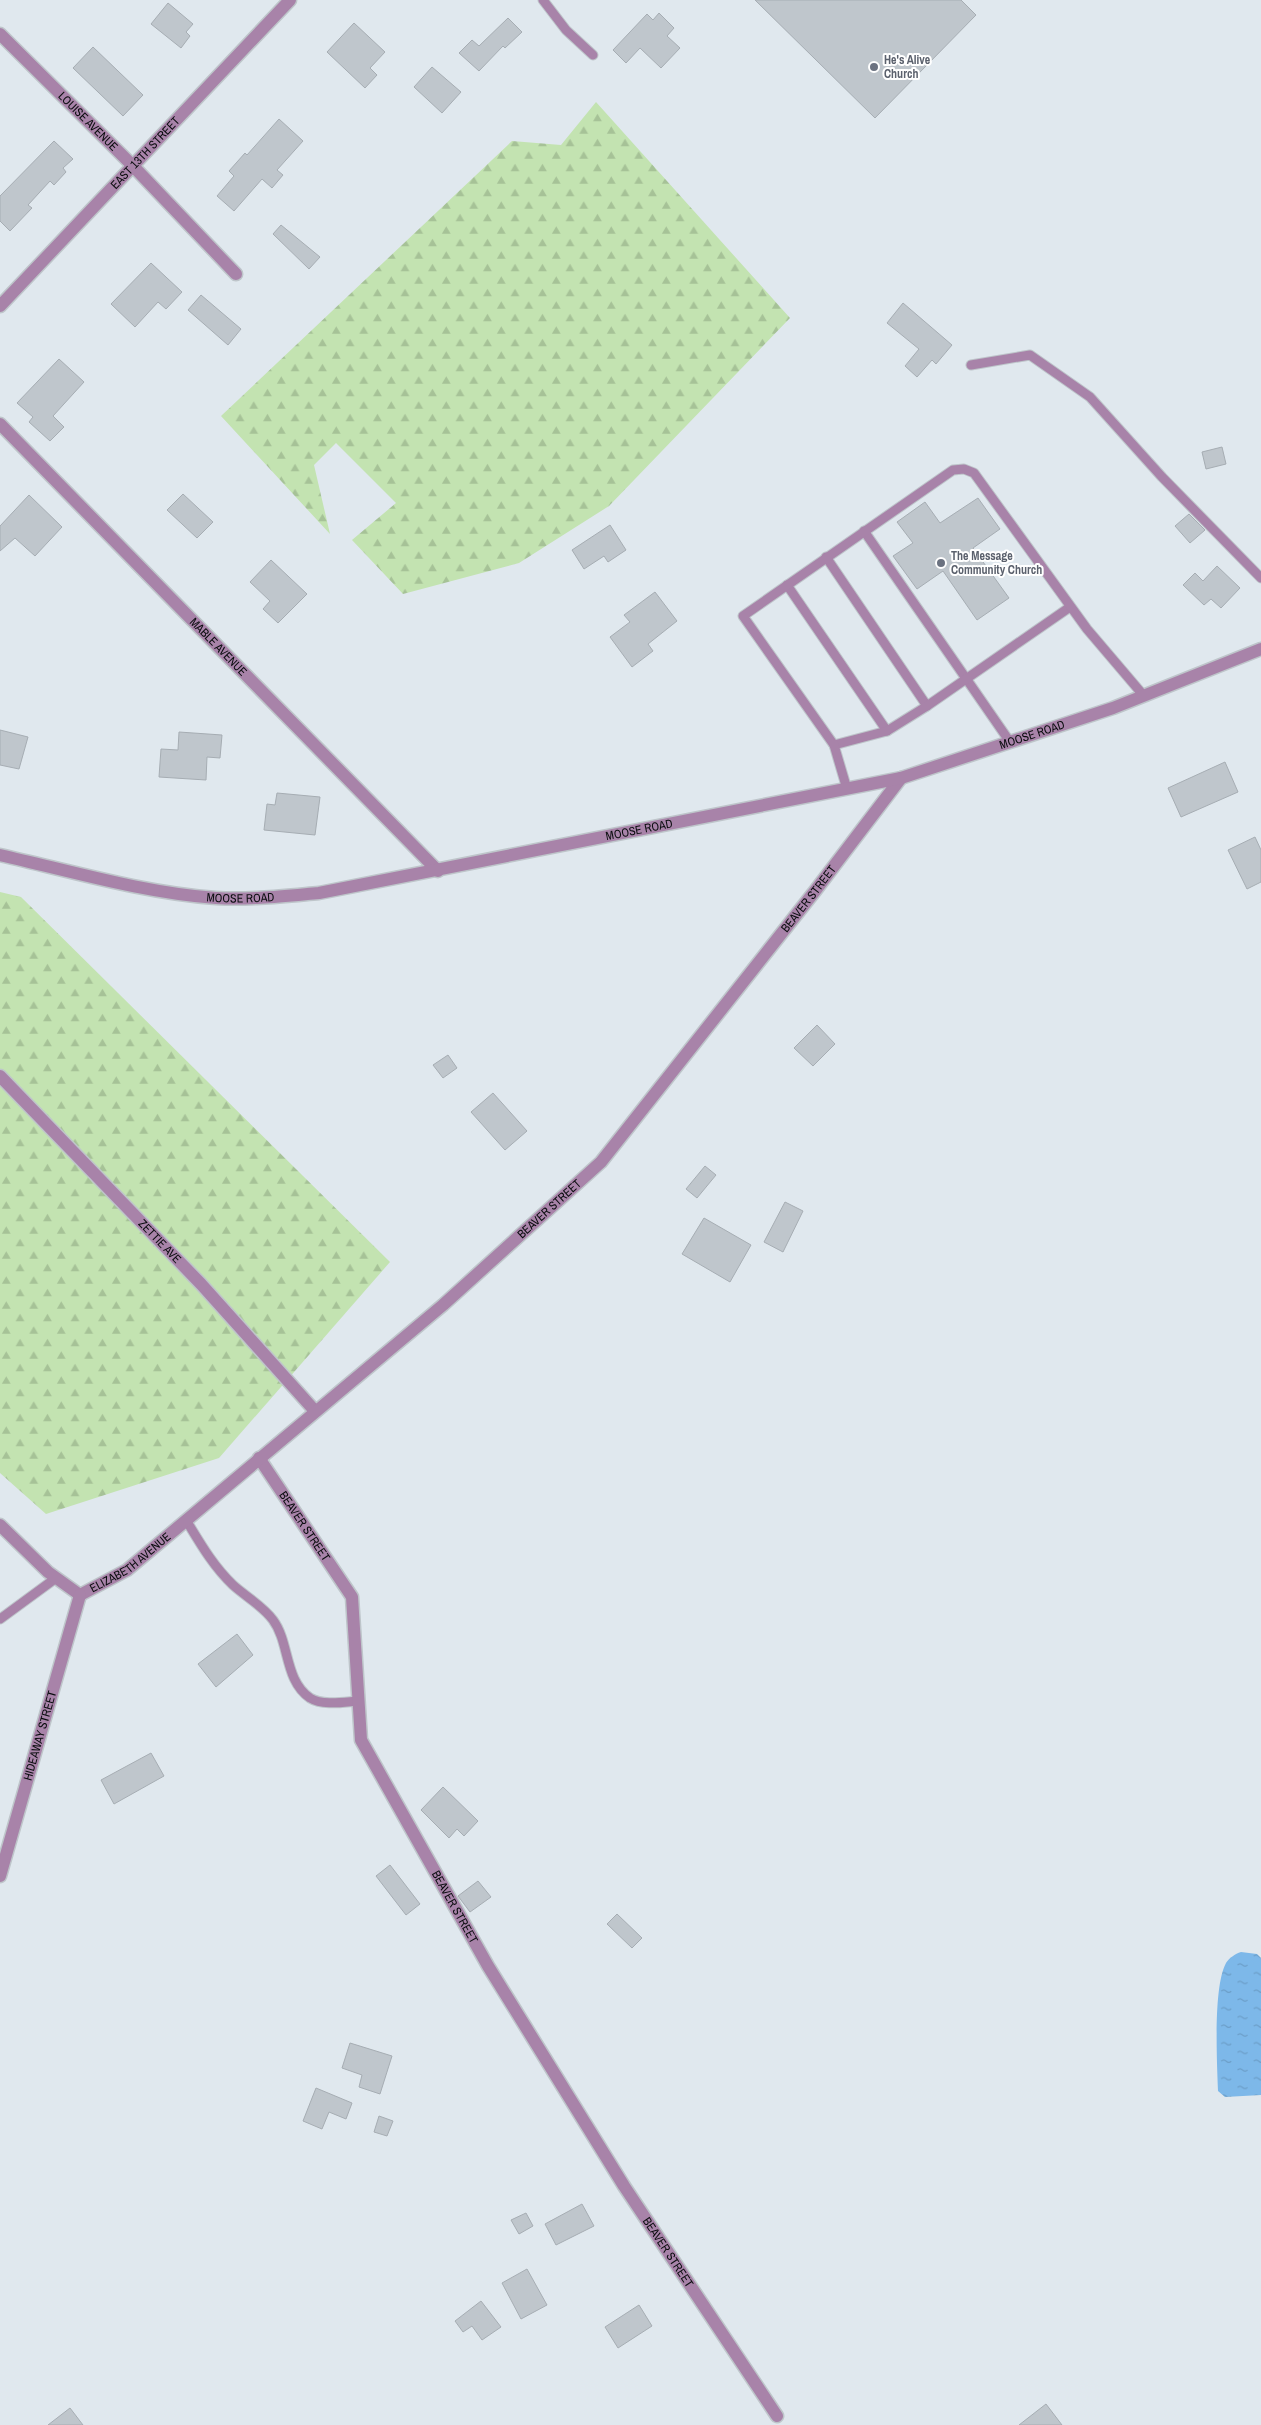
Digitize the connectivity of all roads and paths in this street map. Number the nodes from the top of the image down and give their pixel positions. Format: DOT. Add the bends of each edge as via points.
graph roads {
  1 [pos="290,0"];
  2 [pos="543,0"];
  3 [pos="0,34"];
  4 [pos="593,55"];
  5 [pos="133,166"];
  6 [pos="236,274"];
  7 [pos="0,306"];
  8 [pos="971,365"];
  9 [pos="0,424"];
  10 [pos="864,531"];
  11 [pos="826,557"];
  12 [pos="1261,578"];
  13 [pos="787,585"];
  14 [pos="1070,607"];
  15 [pos="1261,649"];
  16 [pos="968,678"];
  17 [pos="1144,696"];
  18 [pos="927,706"];
  19 [pos="887,731"];
  20 [pos="1010,742"];
  21 [pos="834,745"];
  22 [pos="900,778"];
  23 [pos="846,789"];
  24 [pos="0,855"];
  25 [pos="438,871"];
  26 [pos="0,1076"];
  27 [pos="315,1411"];
  28 [pos="259,1458"];
  29 [pos="186,1520"];
  30 [pos="0,1525"];
  31 [pos="56,1578"];
  32 [pos="80,1595"];
  33 [pos="0,1620"];
  34 [pos="358,1701"];
  35 [pos="0,1876"];
  36 [pos="777,2416"];
  1 -- 5 [label="street, EAST 13TH STREET"];
  2 -- 4 [label="lane" via="566,30"];
  3 -- 5 [label="street, LOUISE AVENUE"];
  5 -- 6 [label="street, LOUISE AVENUE"];
  5 -- 7 [label="street, EAST 13TH STREET"];
  8 -- 12 [label="lane" via="1030,355 1090,397 1162,477"];
  9 -- 25 [label="street, MABLE AVENUE"];
  10 -- 11 [label="lane"];
  10 -- 14 [label="lane" via="953,470 964,469 974,473"];
  10 -- 16 [label="lane"];
  11 -- 13 [label="lane"];
  11 -- 18 [label="lane"];
  13 -- 19 [label="lane"];
  13 -- 21 [label="lane" via="743,616"];
  14 -- 16 [label="lane"];
  14 -- 17 [label="lane"];
  15 -- 17 [label="street, MOOSE ROAD"];
  16 -- 18 [label="lane"];
  16 -- 20 [label="lane"];
  17 -- 20 [label="street, MOOSE ROAD"];
  18 -- 19 [label="lane"];
  19 -- 21 [label="lane"];
  20 -- 22 [label="street, MOOSE ROAD"];
  21 -- 23 [label="lane"];
  22 -- 23 [label="street, MOOSE ROAD"];
  22 -- 27 [label="street, BEAVER STREET" via="601,1162 443,1305"];
  23 -- 25 [label="street, MOOSE ROAD"];
  24 -- 25 [label="street, MOOSE ROAD" via="166,892 217,898 319,893"];
  26 -- 27 [label="street, ZETTIE AVE" via="201,1284"];
  27 -- 28 [label="street, BEAVER STREET"];
  28 -- 29 [label="street, ELIZABETH AVENUE"];
  28 -- 34 [label="street, BEAVER STREET" via="352,1597"];
  29 -- 32 [label="street, ELIZABETH AVENUE" via="127,1570"];
  29 -- 34 [label="lane" via="216,1567 273,1619 299,1687 311,1698 332,1703"];
  30 -- 31 [label="street, ELIZABETH AVENUE"];
  31 -- 32 [label="street, ELIZABETH AVENUE"];
  31 -- 33 [label="lane"];
  32 -- 35 [label="street, HIDEAWAY STREET"];
  34 -- 36 [label="street, BEAVER STREET" via="361,1740 488,1966 624,2186"];
}
